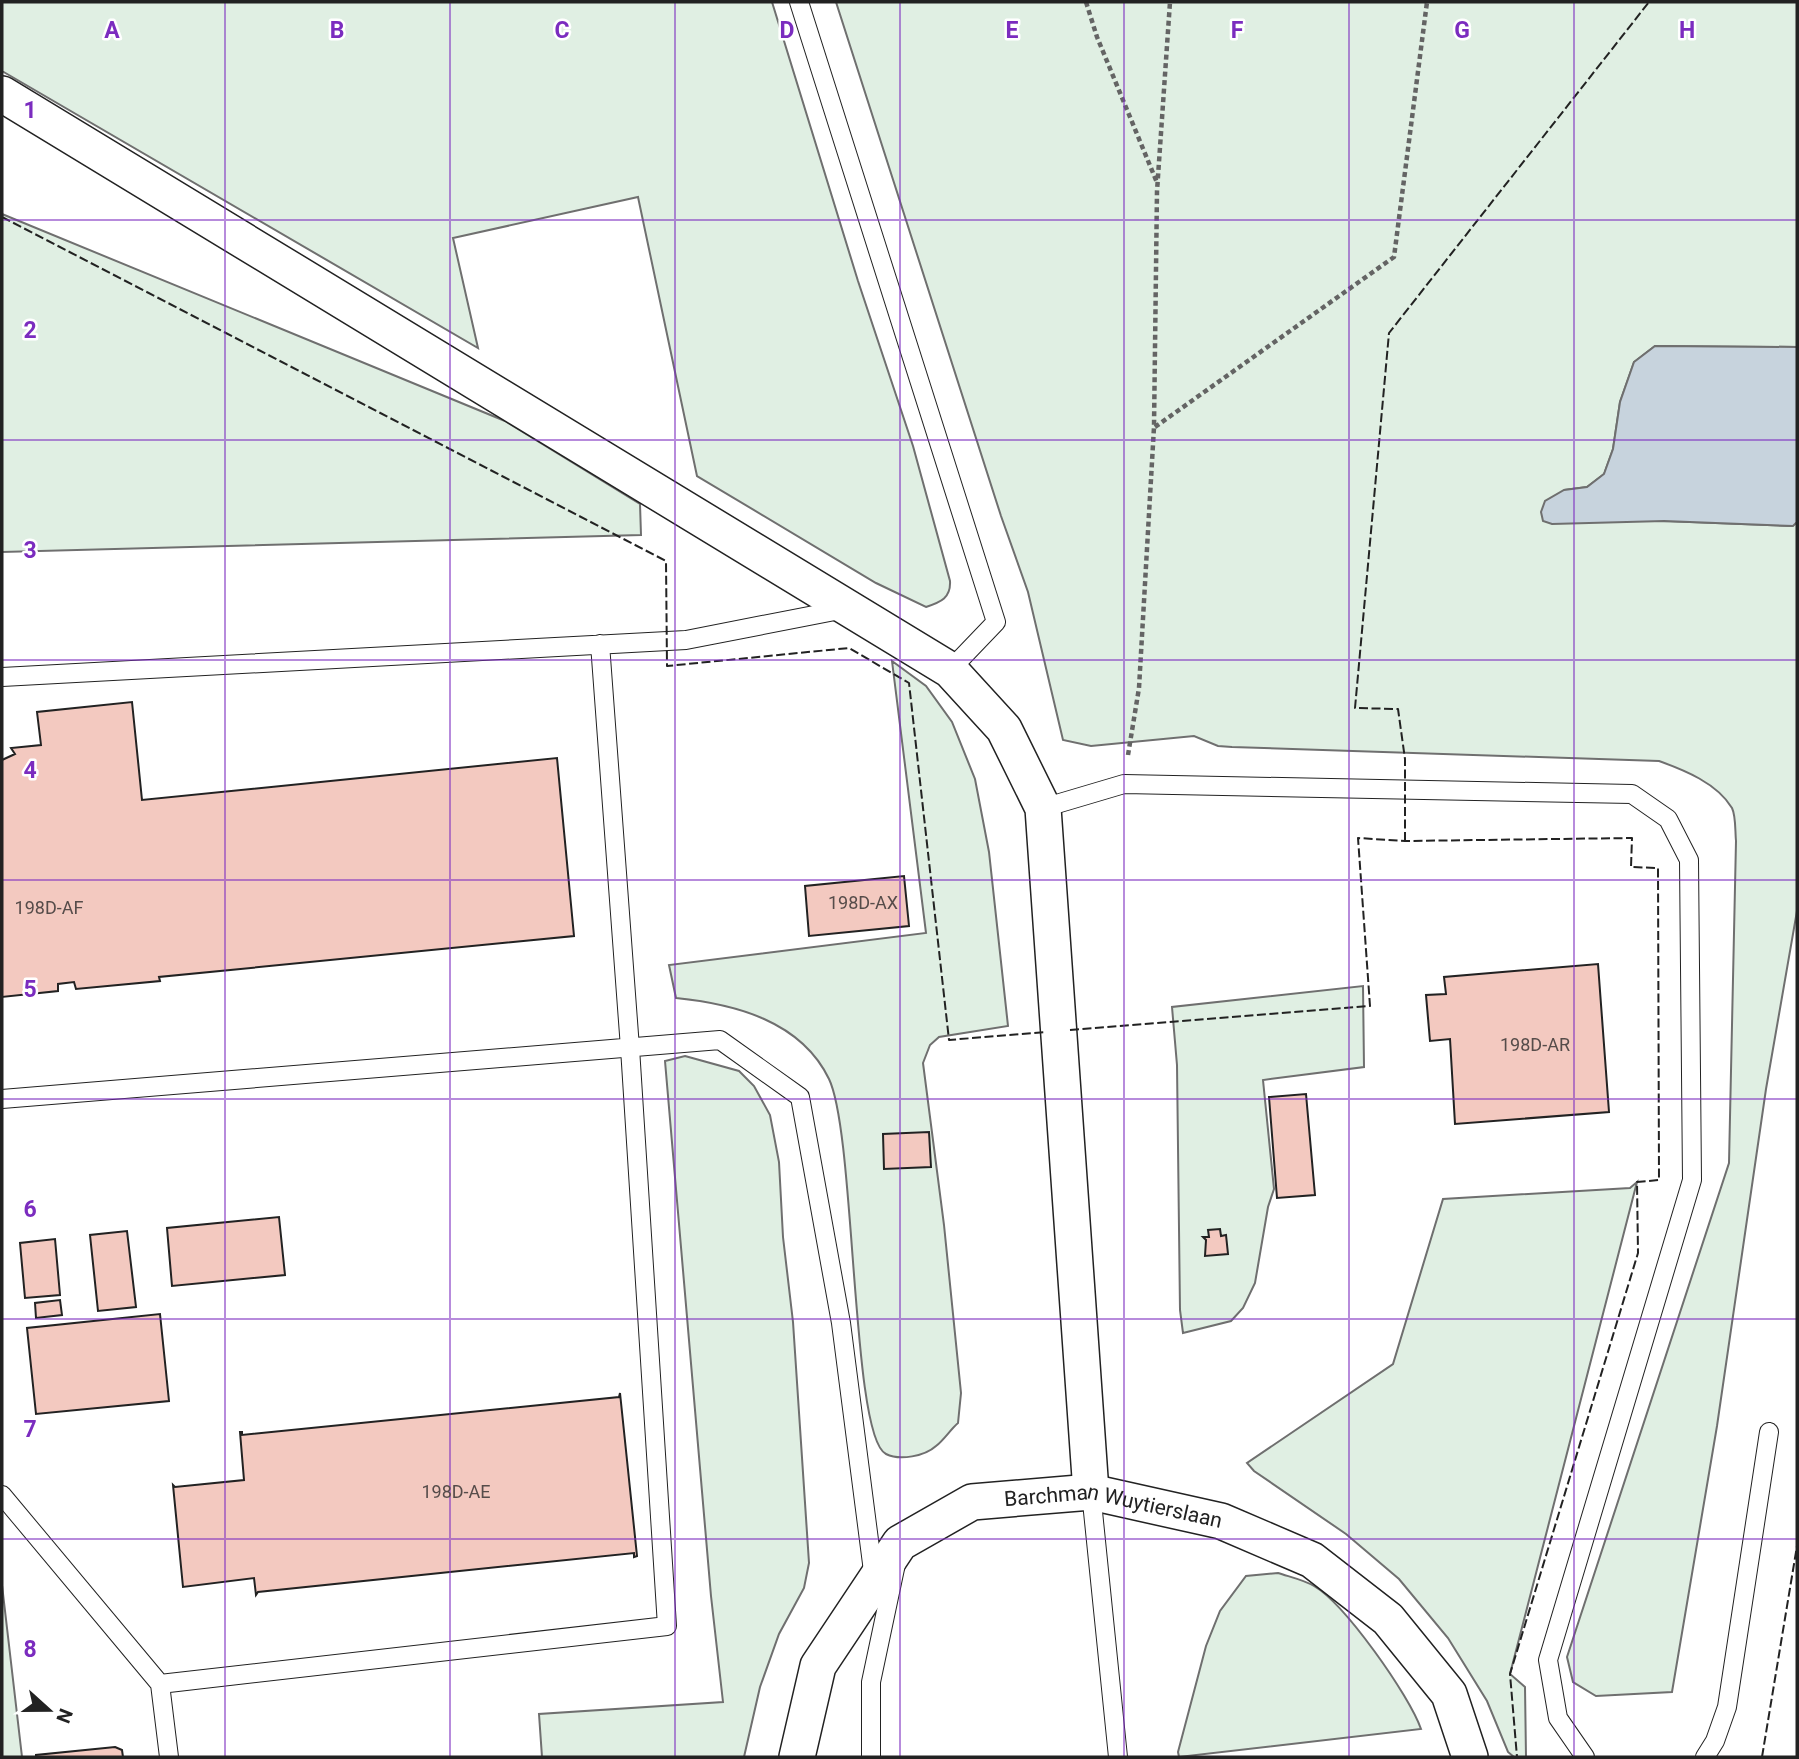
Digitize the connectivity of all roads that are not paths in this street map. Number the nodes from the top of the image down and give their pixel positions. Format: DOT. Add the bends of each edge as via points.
graph roads {
  1 [pos="799,2"];
  2 [pos="2,94"];
  3 [pos="848,609"];
  4 [pos="600,644"];
  5 [pos="950,670"];
  6 [pos="2,677"];
  7 [pos="1043,808"];
  8 [pos="630,1048"];
  9 [pos="2,1099"];
  10 [pos="1769,1432"];
  11 [pos="1091,1492"];
  12 [pos="2,1496"];
  13 [pos="900,1543"];
  14 [pos="874,1583"];
  15 [pos="160,1684"];
  16 [pos="169,1757"];
  17 [pos="797,1757"];
  18 [pos="871,1757"];
  19 [pos="1118,1757"];
  20 [pos="1470,1757"];
  21 [pos="1585,1757"];
  22 [pos="1705,1757"];
  1 -- 5 [label="lane" via="996,622"];
  2 -- 3 [label="street"];
  3 -- 4 [label="lane" via="686,640"];
  3 -- 5 [label="street"];
  4 -- 6 [label="lane"];
  4 -- 8 [label="lane"];
  5 -- 7 [label="street" via="1004,729"];
  7 -- 11 [label="street"];
  7 -- 21 [label="lane" via="1124,784 1632,794 1668,819 1689,860 1692,1180 1548,1660 1558,1718"];
  8 -- 9 [label="lane"];
  8 -- 14 [label="lane" via="720,1040 800,1097 841,1323"];
  8 -- 15 [label="lane" via="667,1626"];
  10 -- 22 [label="lane" via="1727,1707"];
  11 -- 13 [label="street, Barchman Wuytierslaan" via="972,1502"];
  11 -- 19 [label="lane"];
  11 -- 20 [label="street, Barchman Wuytierslaan" via="1221,1521 1312,1560 1388,1619 1449,1694"];
  12 -- 15 [label="lane"];
  13 -- 14 [label="street, Barchman Wuytierslaan"];
  13 -- 18 [label="lane" via="872,1682"];
  14 -- 17 [label="street, Barchman Wuytierslaan" via="818,1666"];
  15 -- 16 [label="lane"];
}
